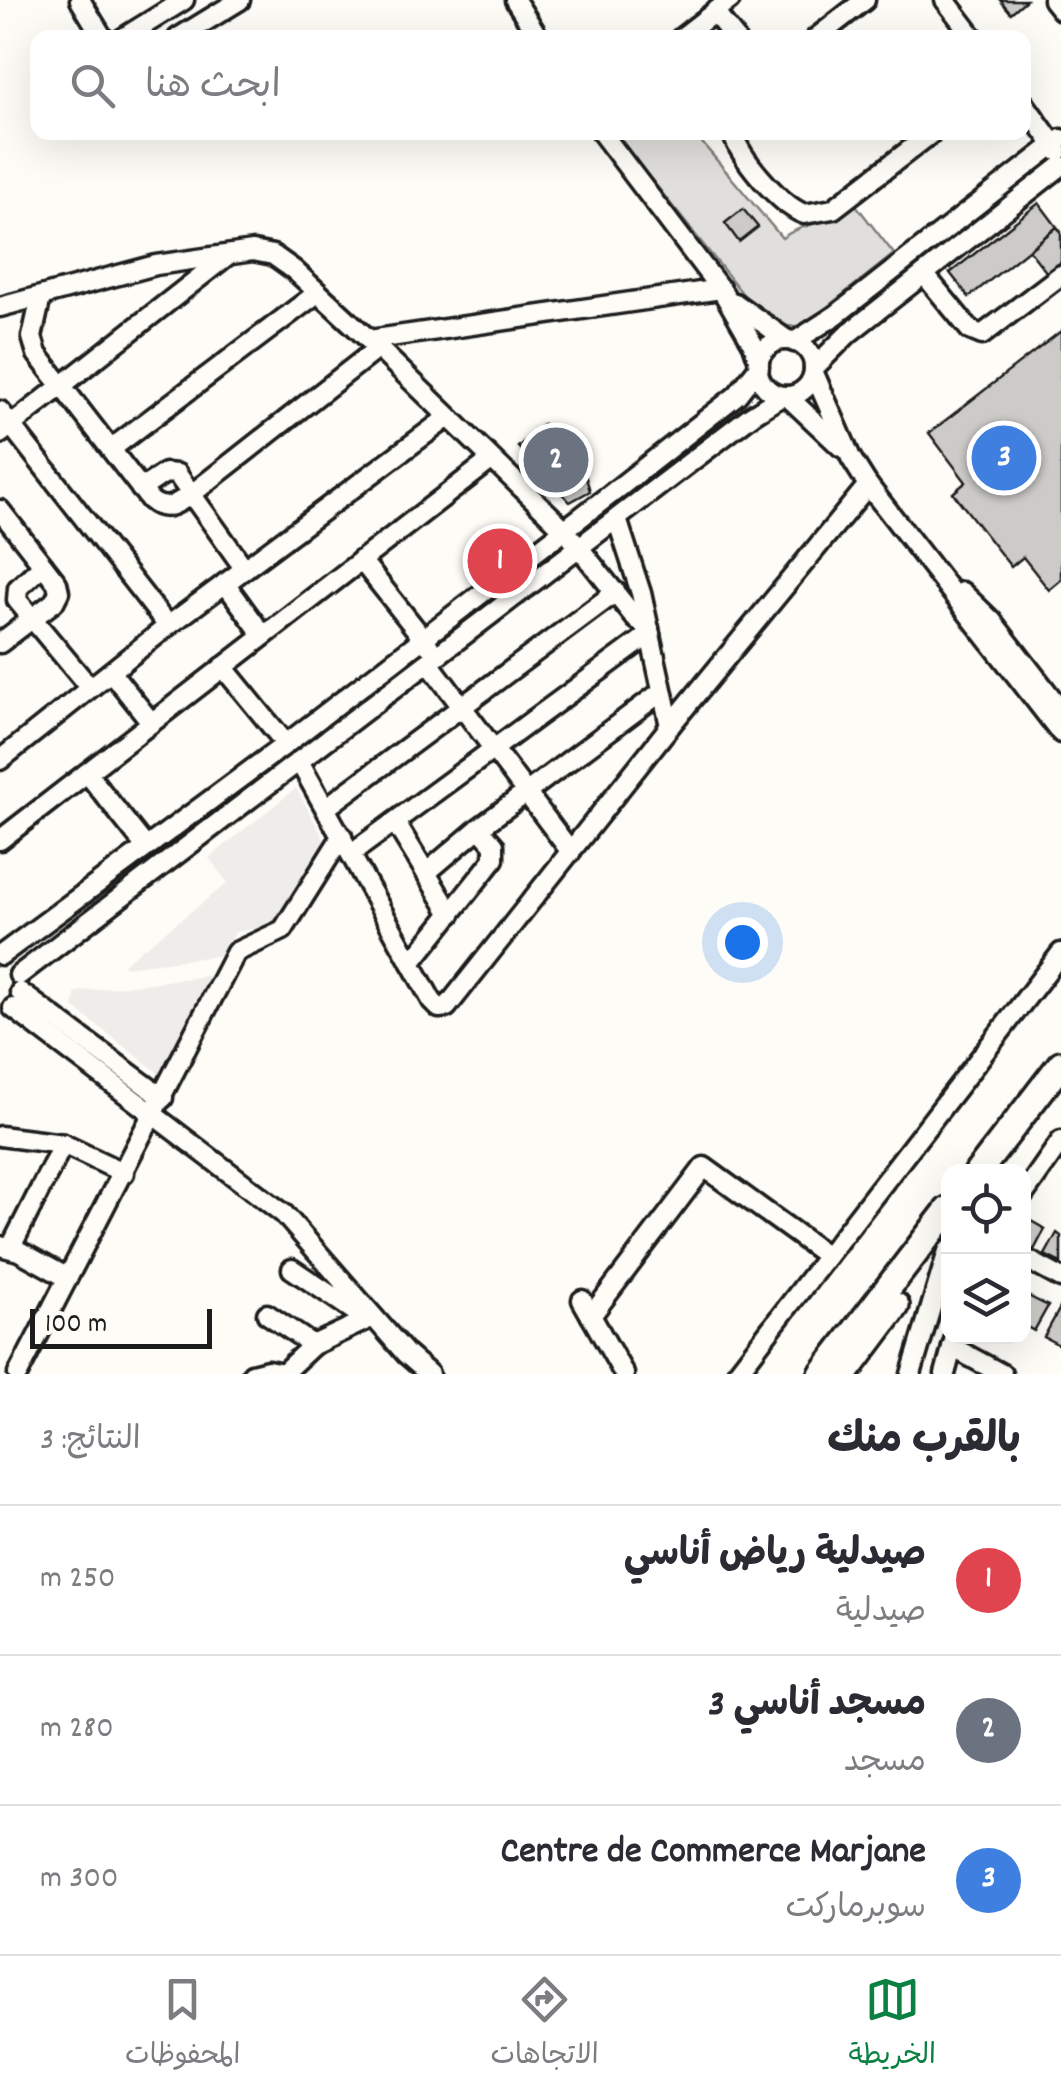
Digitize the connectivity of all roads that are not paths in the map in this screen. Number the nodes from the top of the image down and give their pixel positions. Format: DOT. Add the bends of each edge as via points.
graph roads {
  1 [pos="80,0"];
  2 [pos="184,0"];
  3 [pos="240,0"];
  4 [pos="515,0"];
  5 [pos="530,0"];
  6 [pos="865,0"];
  7 [pos="944,0"];
  8 [pos="1054,0"];
  9 [pos="722,6"];
  10 [pos="1061,10"];
  11 [pos="98,30"];
  12 [pos="137,30"];
  13 [pos="191,30"];
  14 [pos="535,30"];
  15 [pos="538,30"];
  16 [pos="692,30"];
  17 [pos="731,30"];
  18 [pos="826,30"];
  19 [pos="968,30"];
  20 [pos="1031,112"];
  21 [pos="607,140"];
  22 [pos="736,140"];
  23 [pos="923,140"];
  24 [pos="1058,146"];
  25 [pos="1061,166"];
  26 [pos="229,255"];
  27 [pos="924,274"];
  28 [pos="1061,275"];
  29 [pos="723,291"];
  30 [pos="316,294"];
  31 [pos="41,298"];
  32 [pos="0,307"];
  33 [pos="791,341"];
  34 [pos="373,344"];
  35 [pos="759,364"];
  36 [pos="814,371"];
  37 [pos="61,386"];
  38 [pos="785,396"];
  39 [pos="447,418"];
  40 [pos="4,424"];
  41 [pos="111,450"];
  42 [pos="851,458"];
  43 [pos="491,460"];
  44 [pos="868,485"];
  45 [pos="141,489"];
  46 [pos="193,494"];
  47 [pos="0,510"];
  48 [pos="616,519"];
  49 [pos="564,530"];
  50 [pos="7,533"];
  51 [pos="581,546"];
  52 [pos="920,549"];
  53 [pos="361,560"];
  54 [pos="42,565"];
  55 [pos="244,568"];
  56 [pos="225,583"];
  57 [pos="616,592"];
  58 [pos="33,618"];
  59 [pos="168,626"];
  60 [pos="650,631"];
  61 [pos="263,635"];
  62 [pos="423,639"];
  63 [pos="0,643"];
  64 [pos="433,660"];
  65 [pos="223,667"];
  66 [pos="111,672"];
  67 [pos="90,688"];
  68 [pos="661,692"];
  69 [pos="460,708"];
  70 [pos="1061,710"];
  71 [pos="151,722"];
  72 [pos="670,726"];
  73 [pos="1061,733"];
  74 [pos="286,744"];
  75 [pos="493,752"];
  76 [pos="270,755"];
  77 [pos="0,760"];
  78 [pos="291,767"];
  79 [pos="87,772"];
  80 [pos="525,793"];
  81 [pos="327,807"];
  82 [pos="396,822"];
  83 [pos="479,828"];
  84 [pos="342,836"];
  85 [pos="0,840"];
  86 [pos="146,846"];
  87 [pos="571,852"];
  88 [pos="352,854"];
  89 [pos="113,872"];
  90 [pos="426,873"];
  91 [pos="129,892"];
  92 [pos="451,914"];
  93 [pos="1061,953"];
  94 [pos="0,955"];
  95 [pos="411,964"];
  96 [pos="13,998"];
  97 [pos="1061,1064"];
  98 [pos="1061,1088"];
  99 [pos="163,1098"];
  100 [pos="154,1116"];
  101 [pos="0,1136"];
  102 [pos="1061,1141"];
  103 [pos="64,1144"];
  104 [pos="984,1164"];
  105 [pos="1004,1164"];
  106 [pos="124,1173"];
  107 [pos="1031,1184"];
  108 [pos="941,1219"];
  109 [pos="941,1245"];
  110 [pos="6,1247"];
  111 [pos="947,1254"];
  112 [pos="827,1256"];
  113 [pos="1031,1262"];
  114 [pos="292,1269"];
  115 [pos="66,1277"];
  116 [pos="1061,1278"];
  117 [pos="267,1314"];
  118 [pos="369,1318"];
  119 [pos="952,1344"];
  120 [pos="956,1344"];
  121 [pos="312,1345"];
  122 [pos="0,1370"];
  123 [pos="8,1374"];
  124 [pos="18,1374"];
  125 [pos="252,1374"];
  126 [pos="283,1374"];
  127 [pos="429,1374"];
  128 [pos="624,1374"];
  129 [pos="736,1374"];
  130 [pos="822,1374"];
  131 [pos="845,1374"];
  132 [pos="911,1374"];
  133 [pos="945,1374"];
  134 [pos="1002,1374"];
  1 -- 11 [label="street"];
  2 -- 12 [label="street"];
  3 -- 13 [label="street"];
  4 -- 14 [label="street"];
  5 -- 15 [label="street"];
  6 -- 18 [label="street"];
  7 -- 19 [label="street"];
  8 -- 10 [label="street"];
  9 -- 16 [label="street"];
  9 -- 17 [label="street"];
  20 -- 24 [label="street"];
  21 -- 29 [label="street"];
  22 -- 23 [label="street" via="780,199 804,214 833,209"];
  24 -- 33 [label="street" via="836,315"];
  25 -- 27 [label="street"];
  26 -- 30 [label="street" via="274,256"];
  26 -- 31 [label="street" via="156,265"];
  26 -- 37 [label="street"];
  27 -- 28 [label="street" via="970,330 982,335"];
  27 -- 36 [label="street" via="849,333"];
  29 -- 33 [label="street"];
  29 -- 34 [label="street"];
  29 -- 35 [label="street"];
  30 -- 34 [label="street"];
  30 -- 41 [label="street"];
  31 -- 32 [label="street"];
  31 -- 37 [label="street" via="34,346"];
  33 -- 35 [label="street" via="770,346"];
  33 -- 36 [label="street" via="809,352"];
  34 -- 39 [label="street"];
  34 -- 46 [label="street"];
  35 -- 38 [label="street" via="768,389"];
  35 -- 49 [label="street" via="737,395"];
  36 -- 38 [label="street" via="804,389"];
  36 -- 42 [label="street"];
  37 -- 40 [label="street"];
  37 -- 41 [label="street"];
  38 -- 42 [label="street"];
  38 -- 48 [label="street"];
  39 -- 43 [label="street"];
  39 -- 55 [label="street"];
  40 -- 59 [label="street"];
  41 -- 45 [label="street"];
  42 -- 44 [label="street"];
  43 -- 49 [label="street"];
  43 -- 53 [label="street"];
  44 -- 52 [label="street"];
  44 -- 72 [label="street"];
  45 -- 46 [label="street" via="160,508"];
  45 -- 46 [label="street" via="169,472"];
  46 -- 55 [label="street"];
  47 -- 50 [label="street"];
  48 -- 51 [label="street"];
  48 -- 60 [label="street"];
  49 -- 51 [label="street"];
  49 -- 62 [label="street"];
  50 -- 54 [label="street"];
  51 -- 57 [label="street"];
  51 -- 64 [label="street"];
  52 -- 70 [label="street" via="992,621"];
  52 -- 73 [label="street"];
  53 -- 61 [label="street"];
  53 -- 62 [label="street"];
  54 -- 58 [label="street" via="59,592"];
  54 -- 58 [label="street" via="16,592"];
  55 -- 56 [label="street"];
  56 -- 59 [label="street"];
  56 -- 61 [label="street"];
  57 -- 60 [label="street"];
  57 -- 69 [label="street"];
  58 -- 63 [label="street"];
  58 -- 67 [label="street"];
  59 -- 66 [label="street"];
  60 -- 68 [label="street"];
  60 -- 75 [label="street"];
  61 -- 65 [label="street"];
  62 -- 64 [label="street"];
  62 -- 74 [label="street"];
  64 -- 69 [label="street"];
  64 -- 78 [label="street"];
  65 -- 71 [label="street"];
  65 -- 74 [label="street"];
  66 -- 67 [label="street"];
  66 -- 71 [label="street"];
  67 -- 77 [label="street"];
  68 -- 72 [label="street"];
  68 -- 80 [label="street"];
  69 -- 75 [label="street"];
  69 -- 81 [label="street"];
  71 -- 79 [label="street"];
  72 -- 87 [label="street"];
  74 -- 76 [label="street"];
  75 -- 80 [label="street"];
  75 -- 82 [label="street"];
  76 -- 78 [label="street"];
  76 -- 86 [label="street"];
  78 -- 81 [label="street"];
  78 -- 91 [label="street"];
  79 -- 85 [label="street"];
  79 -- 86 [label="street"];
  80 -- 83 [label="street"];
  80 -- 87 [label="street"];
  81 -- 84 [label="street"];
  82 -- 88 [label="street"];
  82 -- 90 [label="street"];
  83 -- 90 [label="street"];
  83 -- 92 [label="street" via="496,854"];
  84 -- 88 [label="street"];
  84 -- 99 [label="street" via="283,930 236,952"];
  86 -- 89 [label="street"];
  87 -- 95 [label="street" via="446,1007 435,1005"];
  88 -- 95 [label="street"];
  89 -- 91 [label="street"];
  89 -- 94 [label="street"];
  90 -- 92 [label="street"];
  91 -- 96 [label="street"];
  92 -- 95 [label="street"];
  93 -- 112 [label="street"];
  94 -- 96 [label="street" via="9,960"];
  96 -- 99 [label="street"];
  96 -- 100 [label="street"];
  97 -- 104 [label="highway"];
  98 -- 105 [label="highway"];
  99 -- 100 [label="street"];
  100 -- 106 [label="street"];
  100 -- 118 [label="street" via="284,1214"];
  101 -- 103 [label="street"];
  102 -- 107 [label="street"];
  103 -- 106 [label="street"];
  103 -- 110 [label="street"];
  106 -- 115 [label="street"];
  108 -- 130 [label="highway"];
  109 -- 131 [label="highway"];
  110 -- 115 [label="street"];
  111 -- 132 [label="street"];
  112 -- 128 [label="street" via="704,1167 586,1308"];
  112 -- 129 [label="street"];
  113 -- 116 [label="street"];
  114 -- 118 [label="street"];
  115 -- 124 [label="street"];
  117 -- 121 [label="street"];
  118 -- 121 [label="street"];
  118 -- 127 [label="street"];
  119 -- 133 [label="street"];
  120 -- 134 [label="street"];
  121 -- 126 [label="street"];
  122 -- 123 [label="street"];
  125 -- 126 [label="street"];
}
